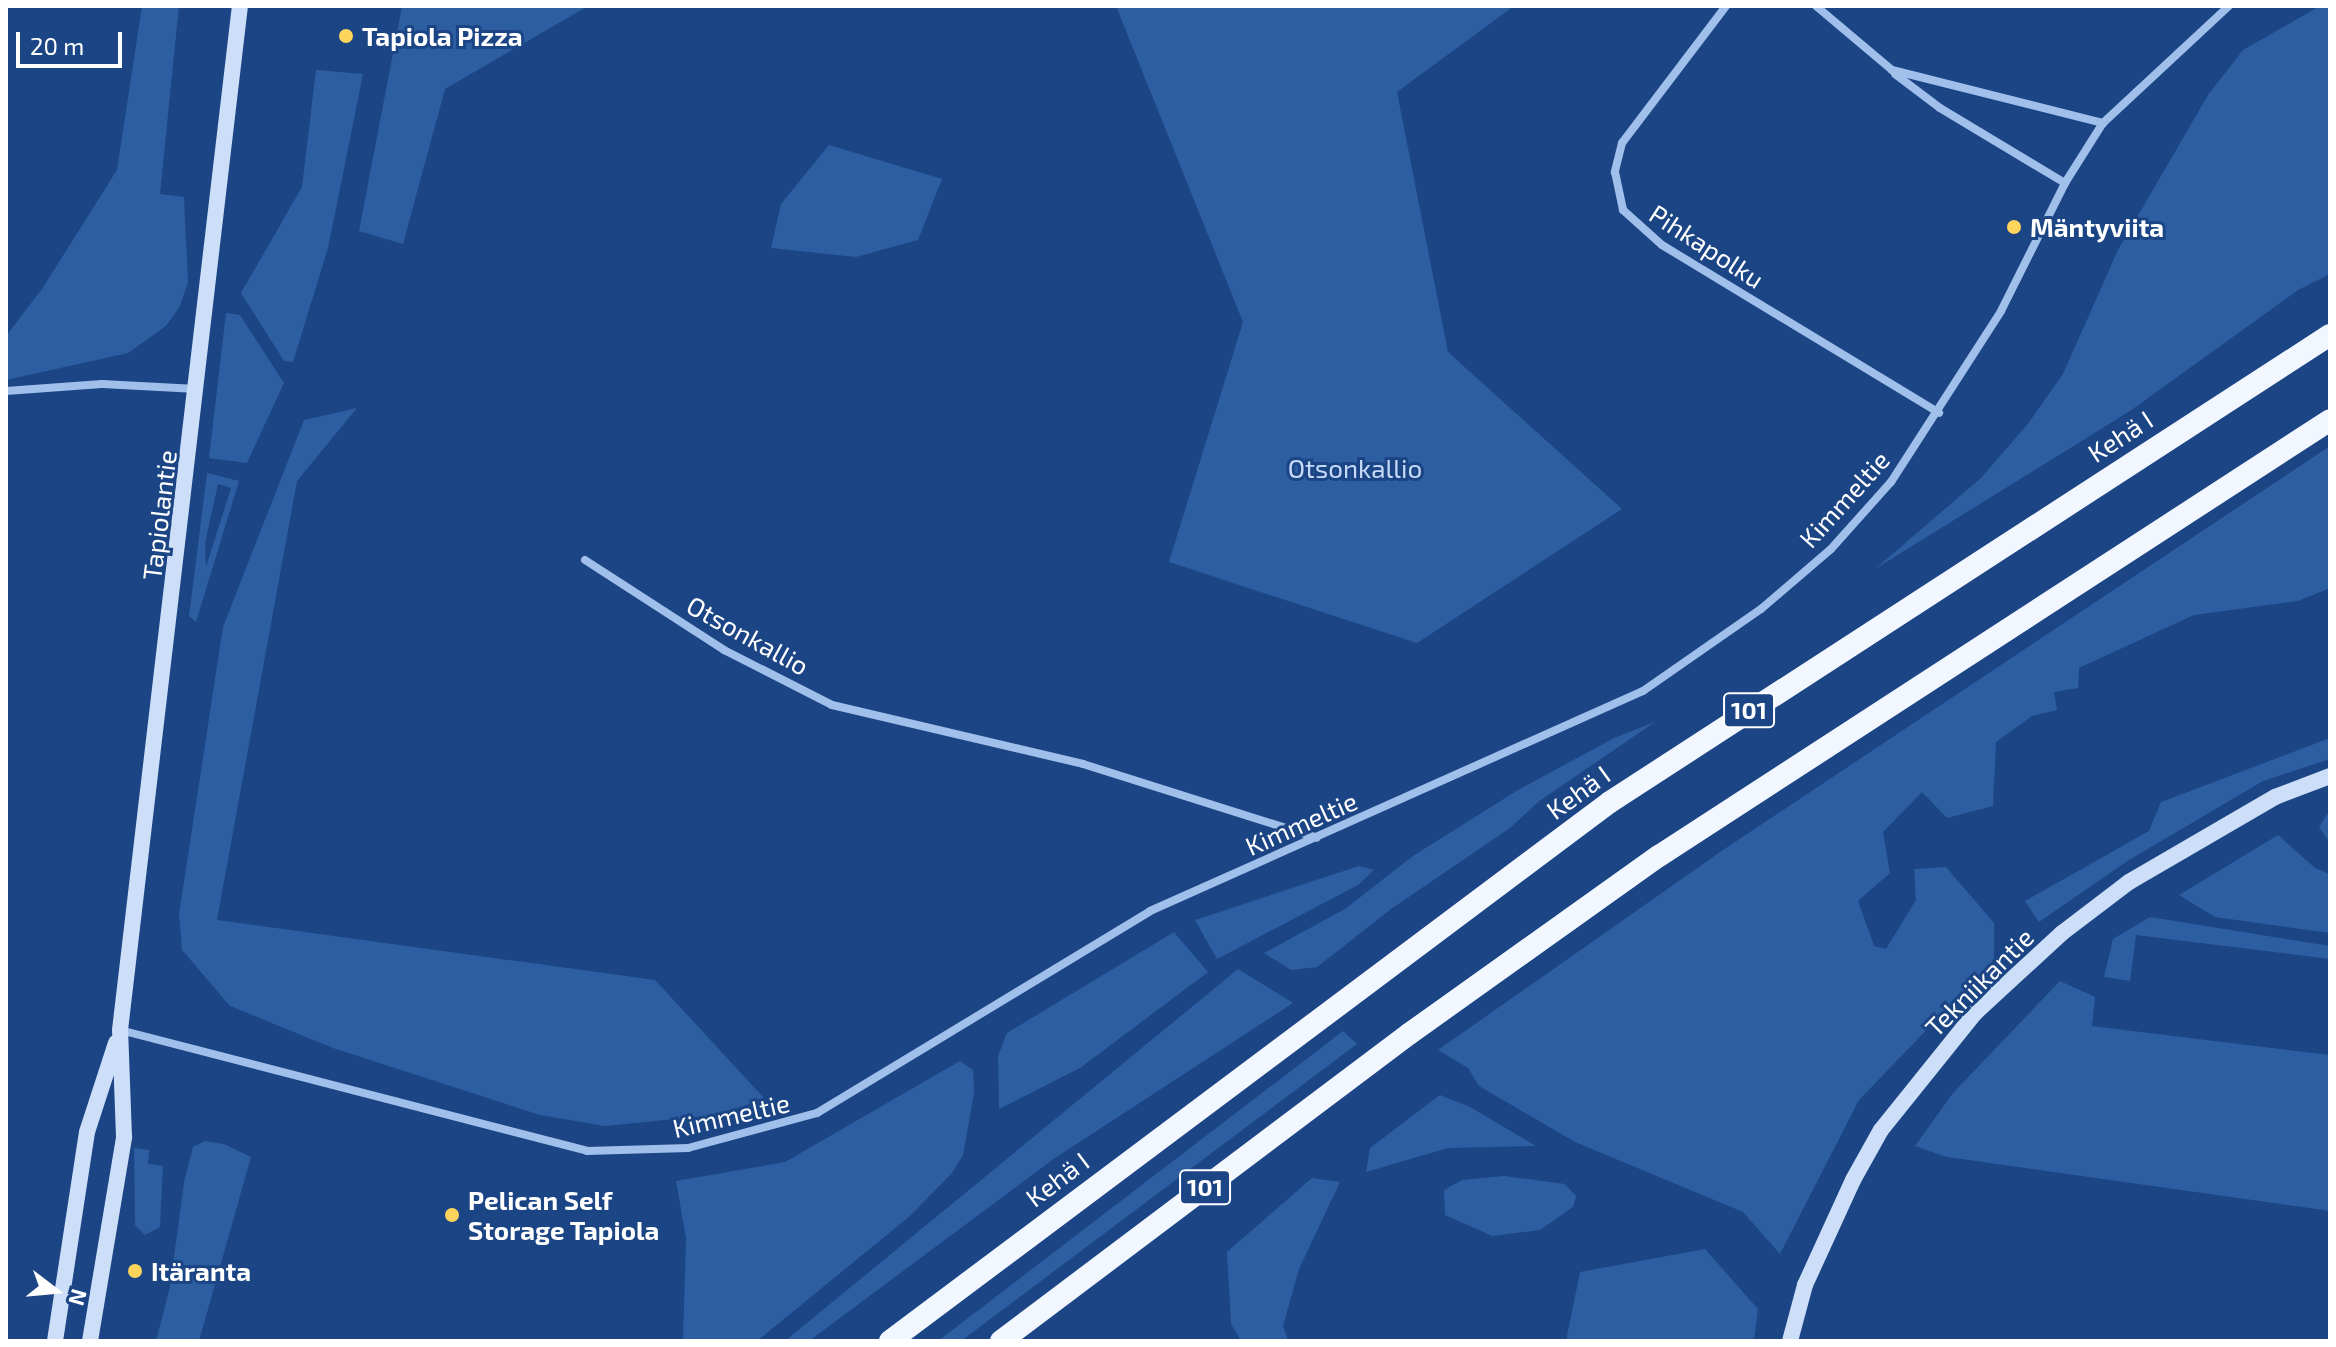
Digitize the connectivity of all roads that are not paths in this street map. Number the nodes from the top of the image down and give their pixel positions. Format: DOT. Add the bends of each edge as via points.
graph roads {
  1 [pos="240,6"];
  2 [pos="1726,6"];
  3 [pos="1816,6"];
  4 [pos="2229,6"];
  5 [pos="1892,70"];
  6 [pos="2103,123"];
  7 [pos="2065,183"];
  8 [pos="2330,335"];
  9 [pos="197,389"];
  10 [pos="6,391"];
  11 [pos="1939,413"];
  12 [pos="2330,420"];
  13 [pos="585,560"];
  14 [pos="2330,776"];
  15 [pos="1317,838"];
  16 [pos="120,1030"];
  17 [pos="55,1341"];
  18 [pos="90,1341"];
  19 [pos="890,1341"];
  20 [pos="1001,1341"];
  21 [pos="1790,1341"];
  1 -- 9 [label="main road, Tapiolantie"];
  2 -- 11 [label="street, Pihkapolku" via="1622,143 1615,172 1623,210 1662,245"];
  3 -- 5 [label="street"];
  4 -- 6 [label="street, Kimmeltie"];
  5 -- 6 [label="street"];
  5 -- 7 [label="street" via="1933,103"];
  6 -- 7 [label="street, Kimmeltie"];
  7 -- 11 [label="street, Kimmeltie" via="2001,311"];
  8 -- 19 [label="highway, Kehä I / 101" via="1610,802"];
  9 -- 10 [label="street" via="102,384"];
  9 -- 16 [label="main road, Tapiolantie"];
  11 -- 15 [label="street, Kimmeltie" via="1891,482 1831,549 1761,609 1643,691"];
  12 -- 20 [label="highway, 101" via="1659,856 1409,1034"];
  13 -- 15 [label="street, Otsonkallio" via="724,650 840,709 1083,764"];
  14 -- 21 [label="main road, Tekniikantie" via="2249,811 2129,882 2062,933 1975,1013 1881,1130 1805,1285"];
  15 -- 16 [label="street, Kimmeltie" via="1150,911 817,1113 688,1148 587,1151 538,1142"];
  16 -- 17 [label="main road, Tapiolantie" via="87,1132"];
  16 -- 18 [label="main road, Tapiolantie" via="124,1137"];
}
